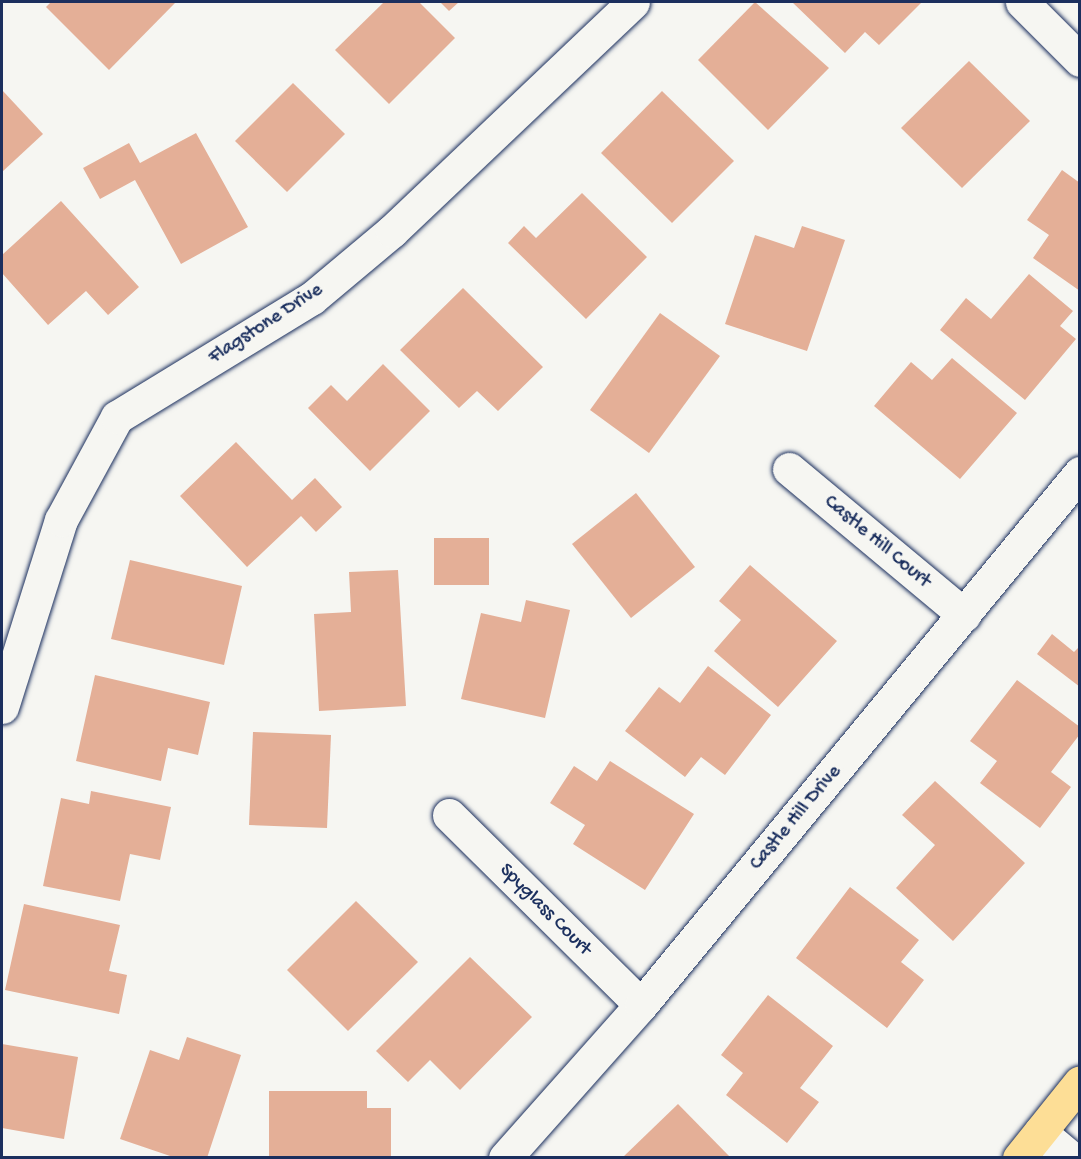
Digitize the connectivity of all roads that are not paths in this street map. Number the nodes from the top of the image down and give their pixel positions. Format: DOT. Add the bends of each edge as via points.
graph roads {
  1 [pos="633,2"];
  2 [pos="1022,2"];
  3 [pos="1080,60"];
  4 [pos="789,469"];
  5 [pos="1080,473"];
  6 [pos="964,615"];
  7 [pos="2,707"];
  8 [pos="449,815"];
  9 [pos="641,1005"];
  10 [pos="1080,1082"];
  11 [pos="1040,1132"];
  12 [pos="505,1158"];
  13 [pos="1019,1158"];
  14 [pos="1071,1158"];
  1 -- 7 [label="street, Flagstone Drive" via="392,231 312,298 117,417 61,520"];
  2 -- 3 [label="street"];
  4 -- 6 [label="street, Castle Hill Court"];
  5 -- 6 [label="street, Castle Hill Drive"];
  6 -- 9 [label="street, Castle Hill Drive"];
  8 -- 9 [label="street, Spyglass Court"];
  9 -- 12 [label="street, Castle Hill Drive"];
  10 -- 11 [label="main road"];
  11 -- 13 [label="main road"];
  11 -- 14 [label="street"];
}
